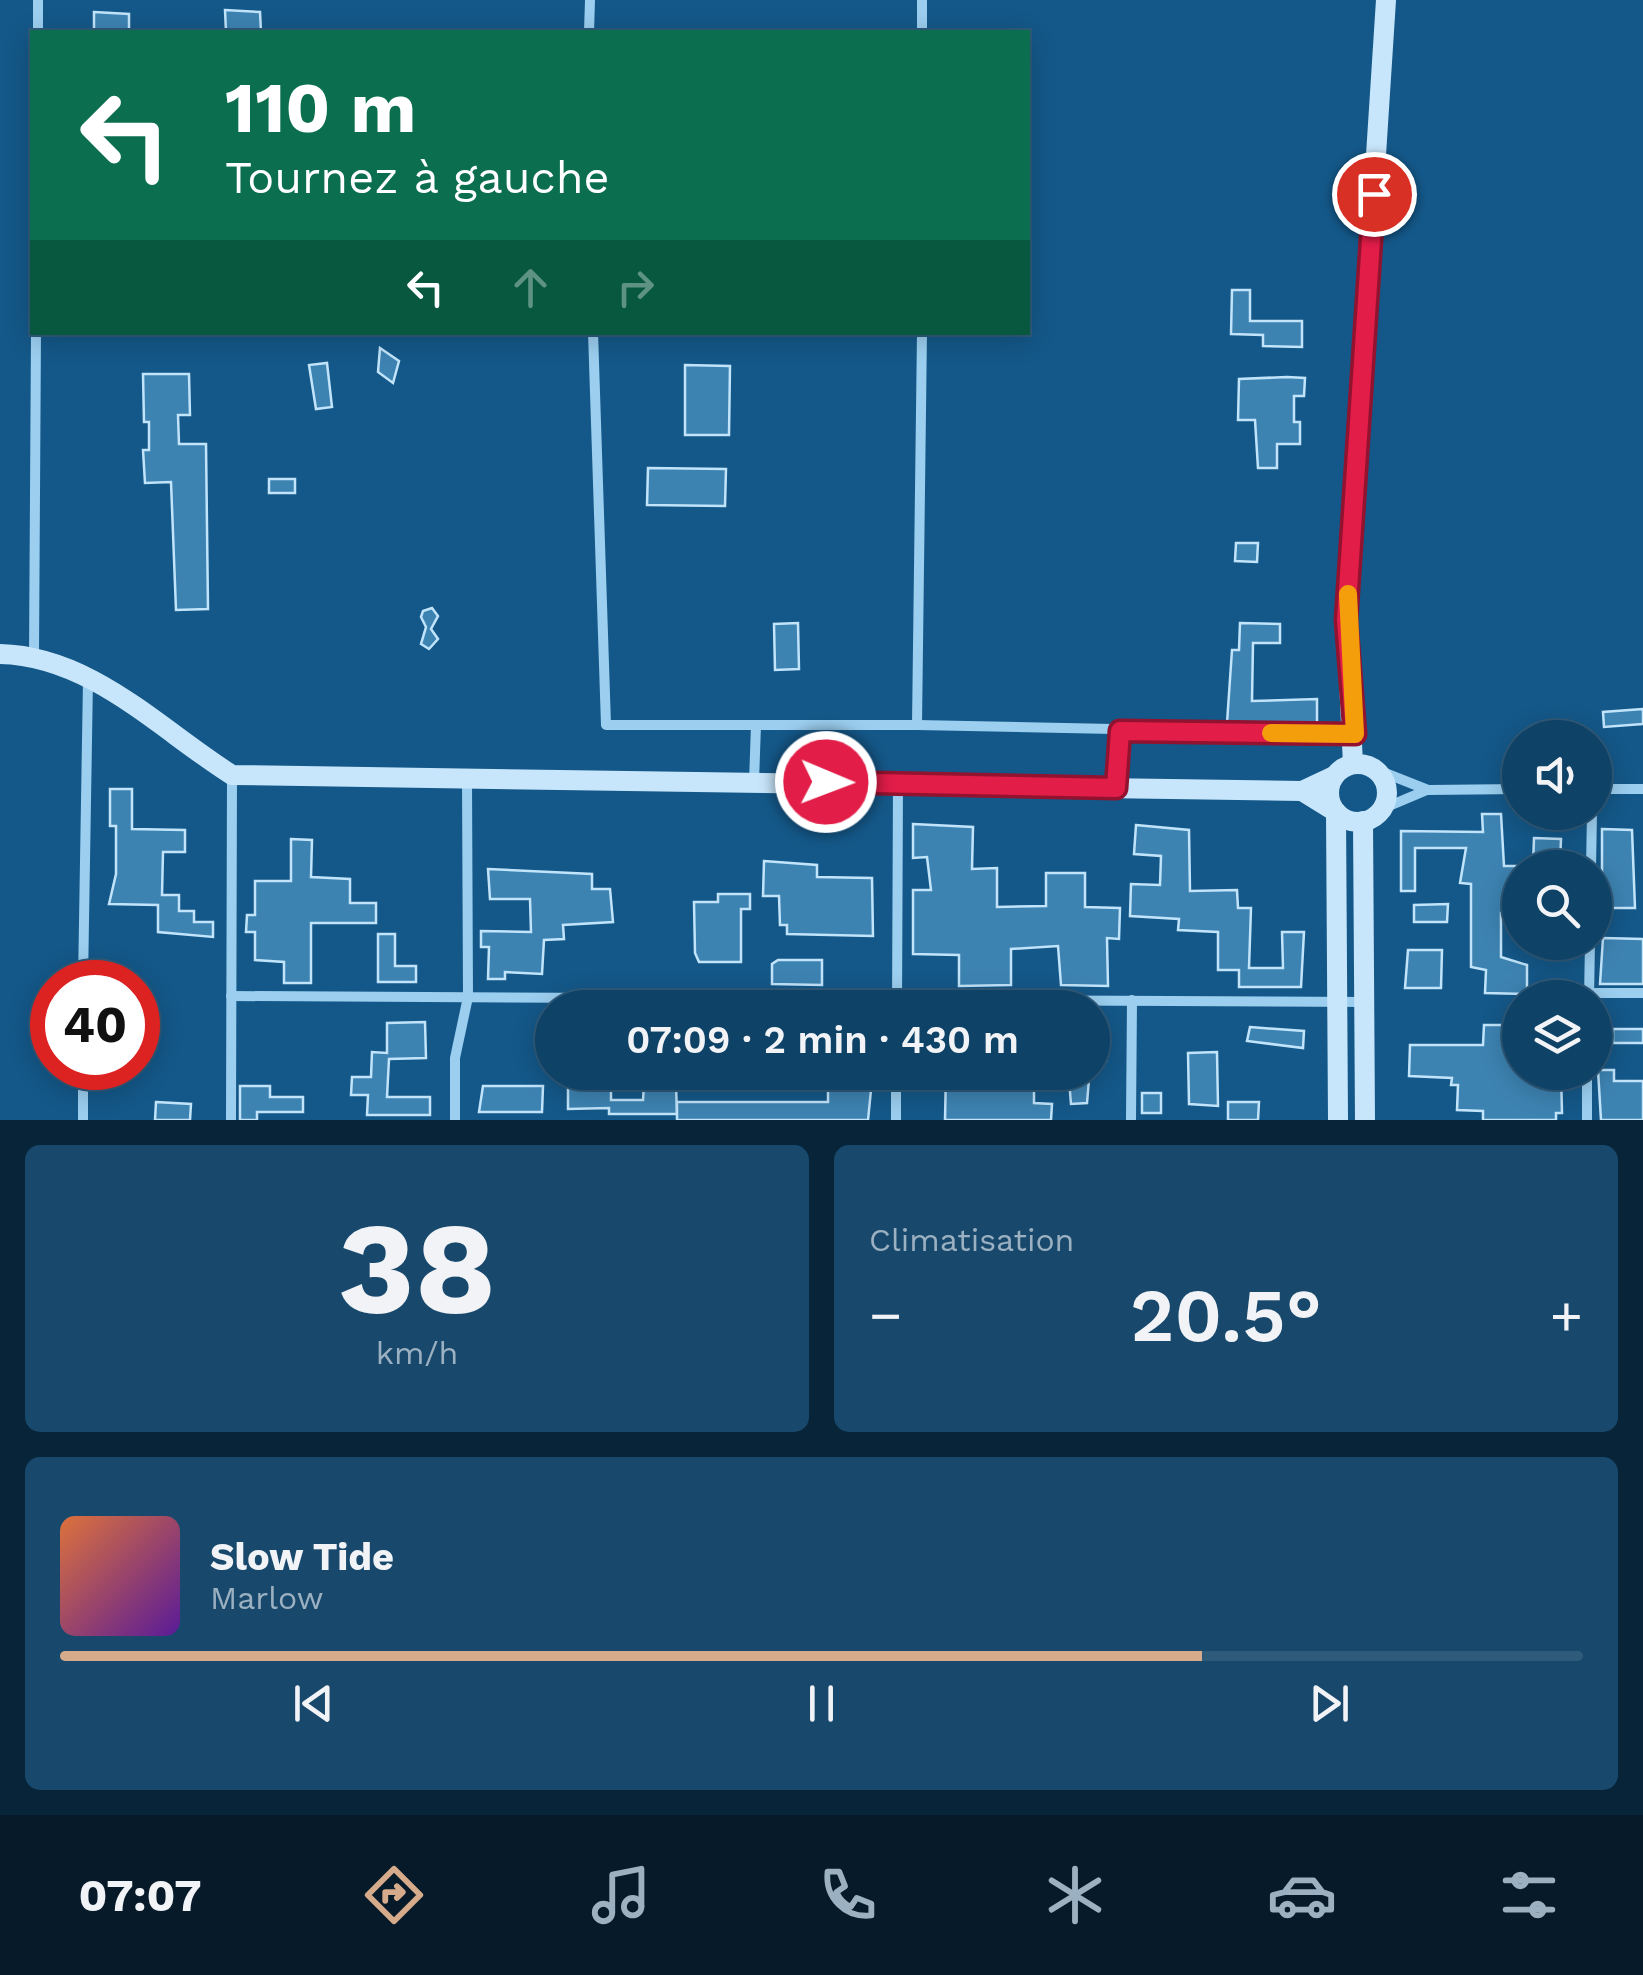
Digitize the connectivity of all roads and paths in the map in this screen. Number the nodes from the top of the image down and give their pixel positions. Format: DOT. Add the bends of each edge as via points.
graph roads {
  1 [pos="38,0"];
  2 [pos="590,0"];
  3 [pos="922,0"];
  4 [pos="1386,0"];
  5 [pos="38,30"];
  6 [pos="589,30"];
  7 [pos="922,30"];
  8 [pos="36,335"];
  9 [pos="593,335"];
  10 [pos="922,335"];
  11 [pos="0,654"];
  12 [pos="34,655"];
  13 [pos="88,679"];
  14 [pos="917,725"];
  15 [pos="756,729"];
  16 [pos="1355,734"];
  17 [pos="1119,736"];
  18 [pos="1353,764"];
  19 [pos="1375,770"];
  20 [pos="232,775"];
  21 [pos="1334,776"];
  22 [pos="467,780"];
  23 [pos="754,782"];
  24 [pos="898,784"];
  25 [pos="1116,788"];
  26 [pos="1612,789"];
  27 [pos="1643,789"];
  28 [pos="1428,790"];
  29 [pos="1502,790"];
  30 [pos="1302,791"];
  31 [pos="1382,810"];
  32 [pos="1336,812"];
  33 [pos="1363,821"];
  34 [pos="83,960"];
  35 [pos="897,990"];
  36 [pos="1643,993"];
  37 [pos="1612,994"];
  38 [pos="231,996"];
  39 [pos="468,997"];
  40 [pos="535,998"];
  41 [pos="1110,1000"];
  42 [pos="1132,1000"];
  43 [pos="1338,1000"];
  44 [pos="1367,1002"];
  45 [pos="83,1090"];
  46 [pos="896,1090"];
  47 [pos="1588,1090"];
  48 [pos="82,1120"];
  49 [pos="231,1120"];
  50 [pos="456,1120"];
  51 [pos="896,1120"];
  52 [pos="1131,1120"];
  53 [pos="1338,1120"];
  54 [pos="1365,1120"];
  55 [pos="1587,1120"];
  1 -- 5 [label="street"];
  2 -- 6 [label="street"];
  3 -- 7 [label="street"];
  4 -- 16 [label="street" via="1346,620"];
  8 -- 12 [label="street"];
  9 -- 15 [label="street" via="606,725"];
  10 -- 14 [label="street"];
  11 -- 12 [label="street"];
  12 -- 13 [label="street"];
  13 -- 20 [label="street" via="141,708 174,739"];
  13 -- 34 [label="street"];
  14 -- 15 [label="street"];
  14 -- 17 [label="street"];
  15 -- 23 [label="street"];
  16 -- 17 [label="street"];
  16 -- 18 [label="street"];
  17 -- 25 [label="street"];
  18 -- 19 [label="street"];
  18 -- 21 [label="street"];
  19 -- 28 [label="street"];
  19 -- 31 [label="street" via="1387,792"];
  20 -- 22 [label="street"];
  20 -- 38 [label="street"];
  21 -- 30 [label="street"];
  21 -- 32 [label="street" via="1328,794"];
  22 -- 23 [label="street"];
  22 -- 39 [label="street"];
  23 -- 24 [label="street"];
  24 -- 25 [label="street"];
  24 -- 35 [label="street"];
  25 -- 30 [label="street"];
  26 -- 27 [label="street"];
  28 -- 29 [label="street"];
  28 -- 31 [label="street"];
  30 -- 32 [label="street"];
  31 -- 33 [label="street"];
  32 -- 33 [label="street" via="1352,823"];
  32 -- 43 [label="street"];
  33 -- 44 [label="street"];
  36 -- 37 [label="street"];
  38 -- 39 [label="street"];
  38 -- 49 [label="street"];
  39 -- 40 [label="street"];
  39 -- 50 [label="street" via="455,1058"];
  41 -- 42 [label="street"];
  42 -- 43 [label="street"];
  42 -- 52 [label="street"];
  43 -- 44 [label="street"];
  43 -- 53 [label="street"];
  44 -- 54 [label="street"];
  45 -- 48 [label="street"];
  46 -- 51 [label="street"];
  47 -- 55 [label="street"];
}
